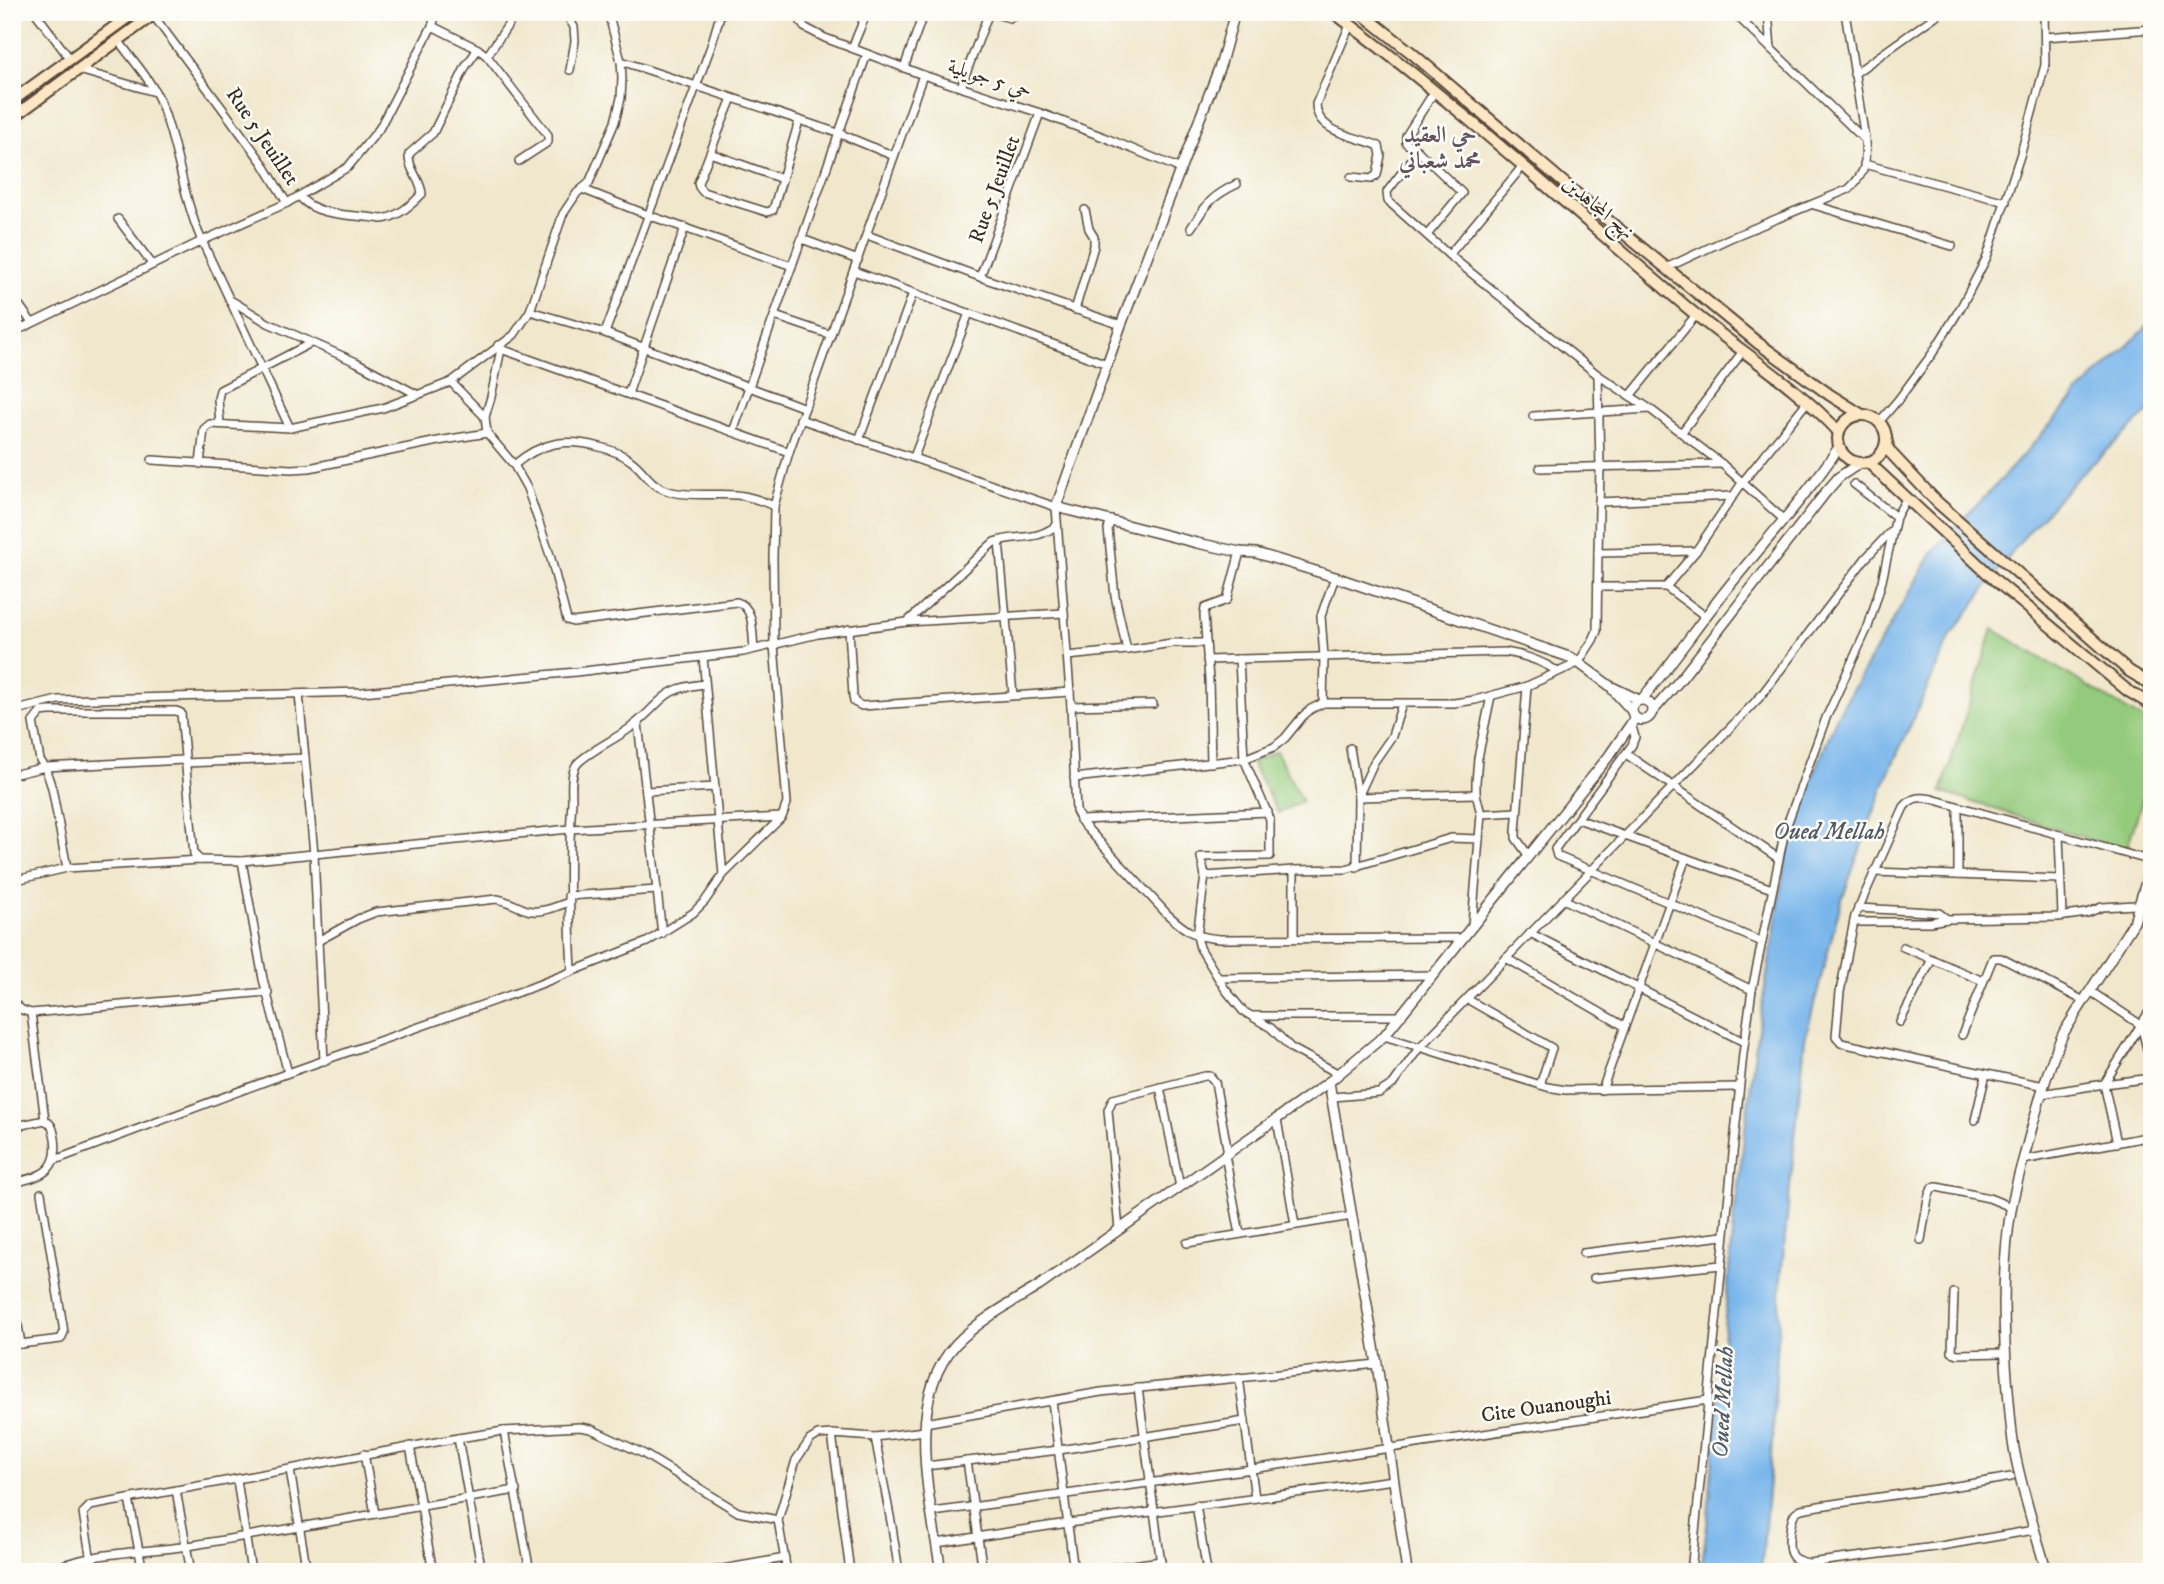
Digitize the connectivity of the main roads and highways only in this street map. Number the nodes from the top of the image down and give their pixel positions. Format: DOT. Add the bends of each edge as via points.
graph roads {
  1 [pos="135,12"];
  2 [pos="1333,12"];
  3 [pos="1360,12"];
  4 [pos="155,13"];
  5 [pos="12,101"];
  6 [pos="12,118"];
  7 [pos="1862,415"];
  8 [pos="1839,432"];
  9 [pos="1886,438"];
  10 [pos="1864,463"];
  11 [pos="2152,685"];
  12 [pos="2152,705"];
  1 -- 5 [label="main road"];
  2 -- 8 [label="main road, نهج المجاهدين"];
  3 -- 7 [label="main road, نهج المجاهدين" via="1666,268 1796,372"];
  4 -- 6 [label="main road"];
  7 -- 8 [label="main road" via="1847,420"];
  7 -- 9 [label="main road" via="1879,422"];
  8 -- 10 [label="main road" via="1839,447 1847,458"];
  9 -- 10 [label="main road" via="1881,454"];
  9 -- 11 [label="main road" via="1889,451 1937,502 2129,671"];
  10 -- 12 [label="main road" via="1995,580 2128,691"];
}
